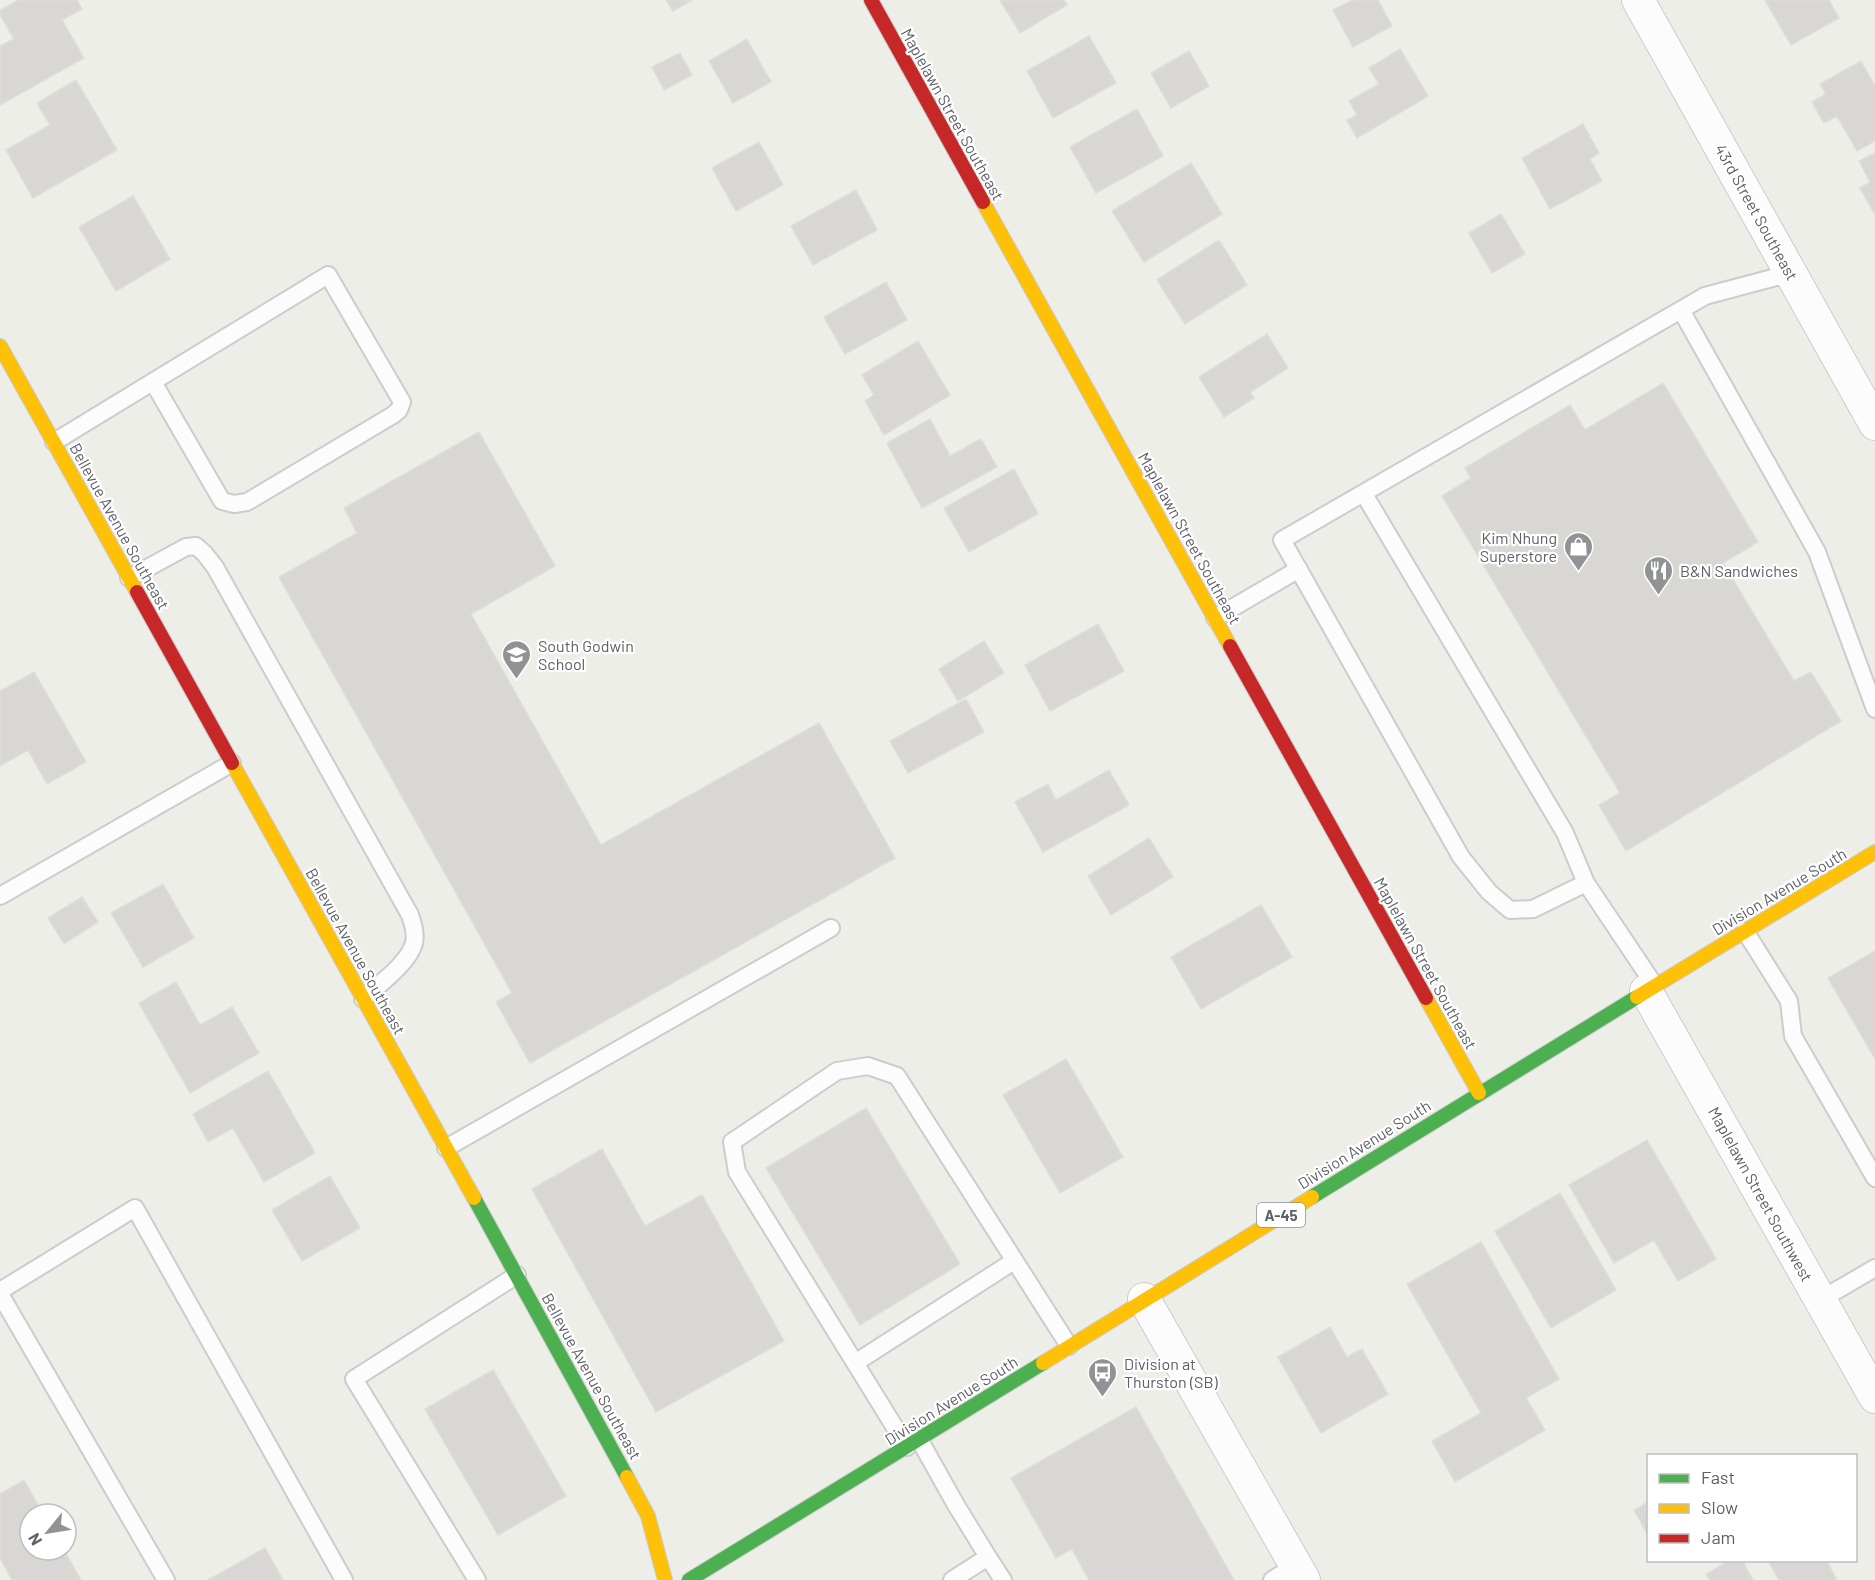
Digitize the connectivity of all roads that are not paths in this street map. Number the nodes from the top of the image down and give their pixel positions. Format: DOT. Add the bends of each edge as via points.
graph roads {
  1 [pos="871,0"];
  2 [pos="1638,0"];
  3 [pos="1791,273"];
  4 [pos="1681,310"];
  5 [pos="0,346"];
  6 [pos="153,382"];
  7 [pos="1874,421"];
  8 [pos="54,442"];
  9 [pos="1364,494"];
  10 [pos="1299,569"];
  11 [pos="129,578"];
  12 [pos="1215,618"];
  13 [pos="1875,709"];
  14 [pos="232,763"];
  15 [pos="1875,852"];
  16 [pos="1586,883"];
  17 [pos="0,896"];
  18 [pos="831,928"];
  19 [pos="1745,931"];
  20 [pos="1650,988"];
  21 [pos="363,999"];
  22 [pos="1479,1093"];
  23 [pos="446,1148"];
  24 [pos="1875,1178"];
  25 [pos="1014,1261"];
  26 [pos="1875,1268"];
  27 [pos="517,1275"];
  28 [pos="0,1292"];
  29 [pos="1144,1299"];
  30 [pos="1820,1300"];
  31 [pos="1069,1346"];
  32 [pos="855,1363"];
  33 [pos="1875,1397"];
  34 [pos="913,1443"];
  35 [pos="988,1557"];
  36 [pos="1291,1575"];
  37 [pos="166,1580"];
  38 [pos="344,1580"];
  39 [pos="477,1580"];
  40 [pos="665,1580"];
  41 [pos="689,1580"];
  42 [pos="952,1580"];
  43 [pos="1003,1580"];
  1 -- 12 [label="street, Maplelawn Street Southeast"];
  2 -- 3 [label="street, 43rd Street Southeast"];
  3 -- 4 [label="lane" via="1706,296"];
  3 -- 7 [label="street, 43rd Street Southeast"];
  4 -- 9 [label="lane"];
  4 -- 13 [label="lane" via="1817,552"];
  5 -- 8 [label="street, Bellevue Avenue Southeast"];
  6 -- 6 [label="lane" via="328,275 402,402 393,416 247,502 234,504 222,501"];
  6 -- 8 [label="lane"];
  8 -- 11 [label="street, Bellevue Avenue Southeast"];
  9 -- 10 [label="lane" via="1282,540"];
  9 -- 16 [label="lane" via="1565,833"];
  10 -- 12 [label="lane"];
  10 -- 16 [label="lane" via="1461,857 1489,892 1510,910 1533,909"];
  11 -- 14 [label="street, Bellevue Avenue Southeast"];
  11 -- 21 [label="lane" via="186,547 196,546 204,553 410,915 415,928 414,943 406,958"];
  12 -- 22 [label="street, Maplelawn Street Southeast"];
  14 -- 17 [label="lane"];
  14 -- 21 [label="street, Bellevue Avenue Southeast"];
  15 -- 19 [label="street, Division Avenue South / A-45"];
  16 -- 20 [label="lane"];
  18 -- 23 [label="lane"];
  19 -- 20 [label="street, Division Avenue South / A-45"];
  19 -- 24 [label="lane" via="1789,1001 1793,1036"];
  20 -- 22 [label="street, Division Avenue South / A-45"];
  20 -- 30 [label="street, Maplelawn Street Southwest"];
  21 -- 23 [label="street, Bellevue Avenue Southeast"];
  22 -- 29 [label="street, Division Avenue South / A-45"];
  23 -- 27 [label="street, Bellevue Avenue Southeast"];
  25 -- 31 [label="lane"];
  25 -- 32 [label="lane"];
  25 -- 32 [label="lane" via="897,1076 868,1066 837,1071 732,1142 737,1172"];
  26 -- 30 [label="lane"];
  27 -- 39 [label="lane" via="354,1379"];
  27 -- 40 [label="street, Bellevue Avenue Southeast" via="648,1516"];
  28 -- 37 [label="lane"];
  28 -- 38 [label="lane" via="135,1208"];
  29 -- 31 [label="street, Division Avenue South / A-45"];
  29 -- 36 [label="street"];
  30 -- 33 [label="street, Maplelawn Street Southwest"];
  31 -- 34 [label="street, Division Avenue South / A-45"];
  32 -- 34 [label="lane"];
  34 -- 35 [label="lane"];
  34 -- 41 [label="street, Division Avenue South / A-45"];
  35 -- 42 [label="lane"];
  35 -- 43 [label="lane"];
}
